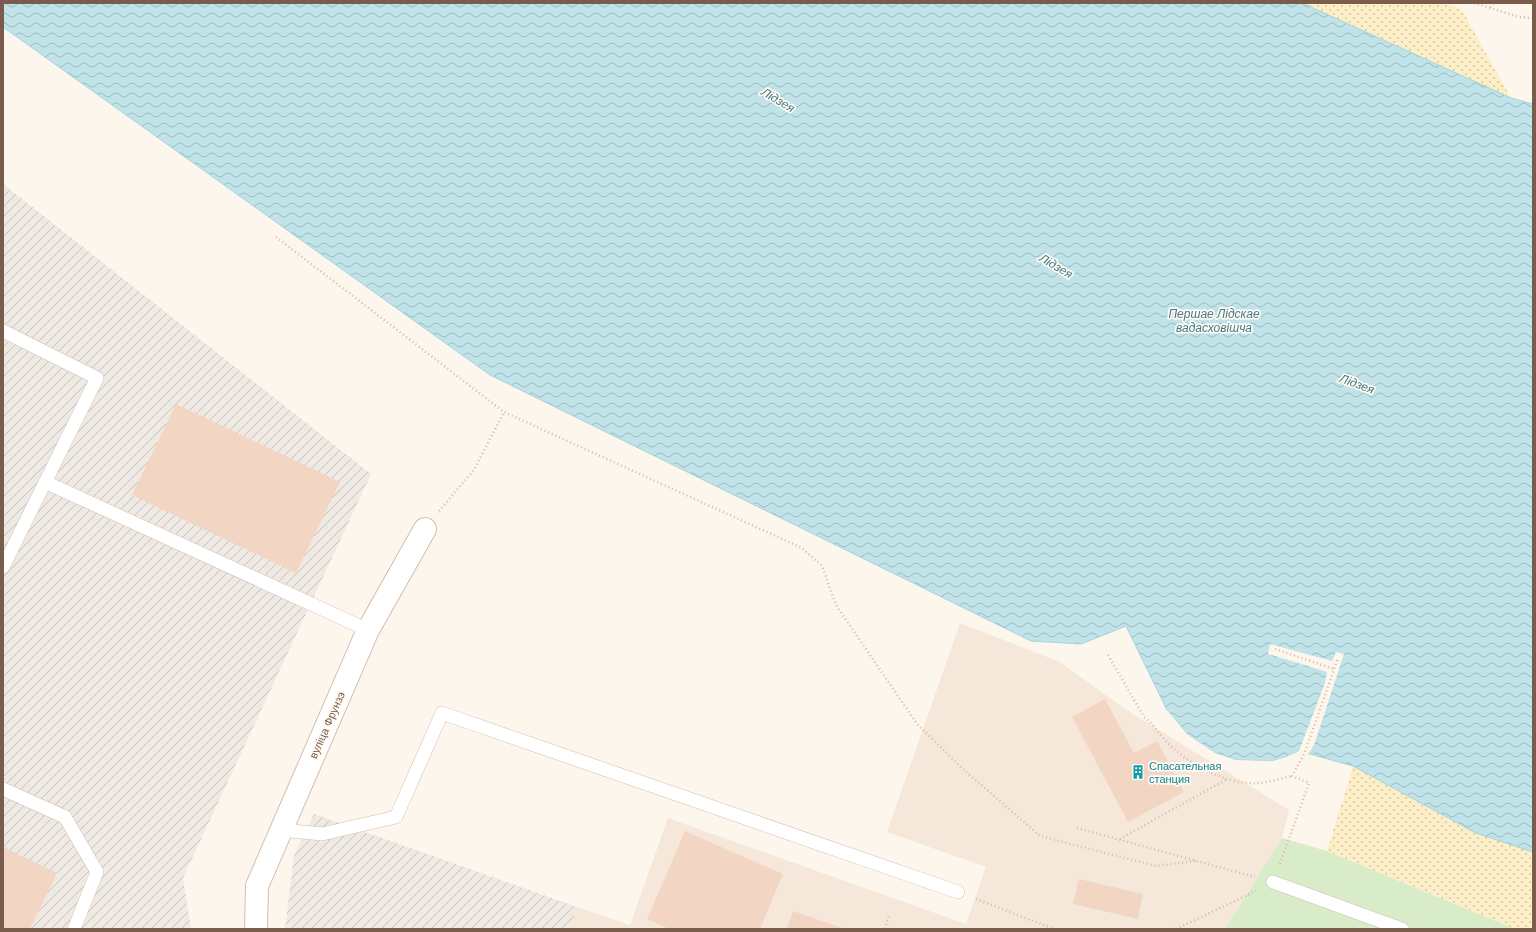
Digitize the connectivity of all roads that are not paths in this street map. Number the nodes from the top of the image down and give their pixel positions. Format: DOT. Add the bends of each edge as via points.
graph roads {
  1 [pos="3,331"];
  2 [pos="45,482"];
  3 [pos="425,529"];
  4 [pos="3,567"];
  5 [pos="368,630"];
  6 [pos="3,789"];
  7 [pos="281,830"];
  8 [pos="1273,882"];
  9 [pos="958,892"];
  10 [pos="74,929"];
  11 [pos="256,929"];
  12 [pos="1402,929"];
  1 -- 2 [label="lane" via="97,378"];
  2 -- 4 [label="lane"];
  2 -- 5 [label="lane"];
  3 -- 5 [label="street, вуліца Фрунзэ"];
  5 -- 7 [label="street, вуліца Фрунзэ"];
  6 -- 10 [label="lane" via="65,817 97,872"];
  7 -- 9 [label="lane" via="322,834 396,817 442,713"];
  7 -- 11 [label="street, вуліца Фрунзэ" via="257,886"];
  8 -- 12 [label="lane"];
}
